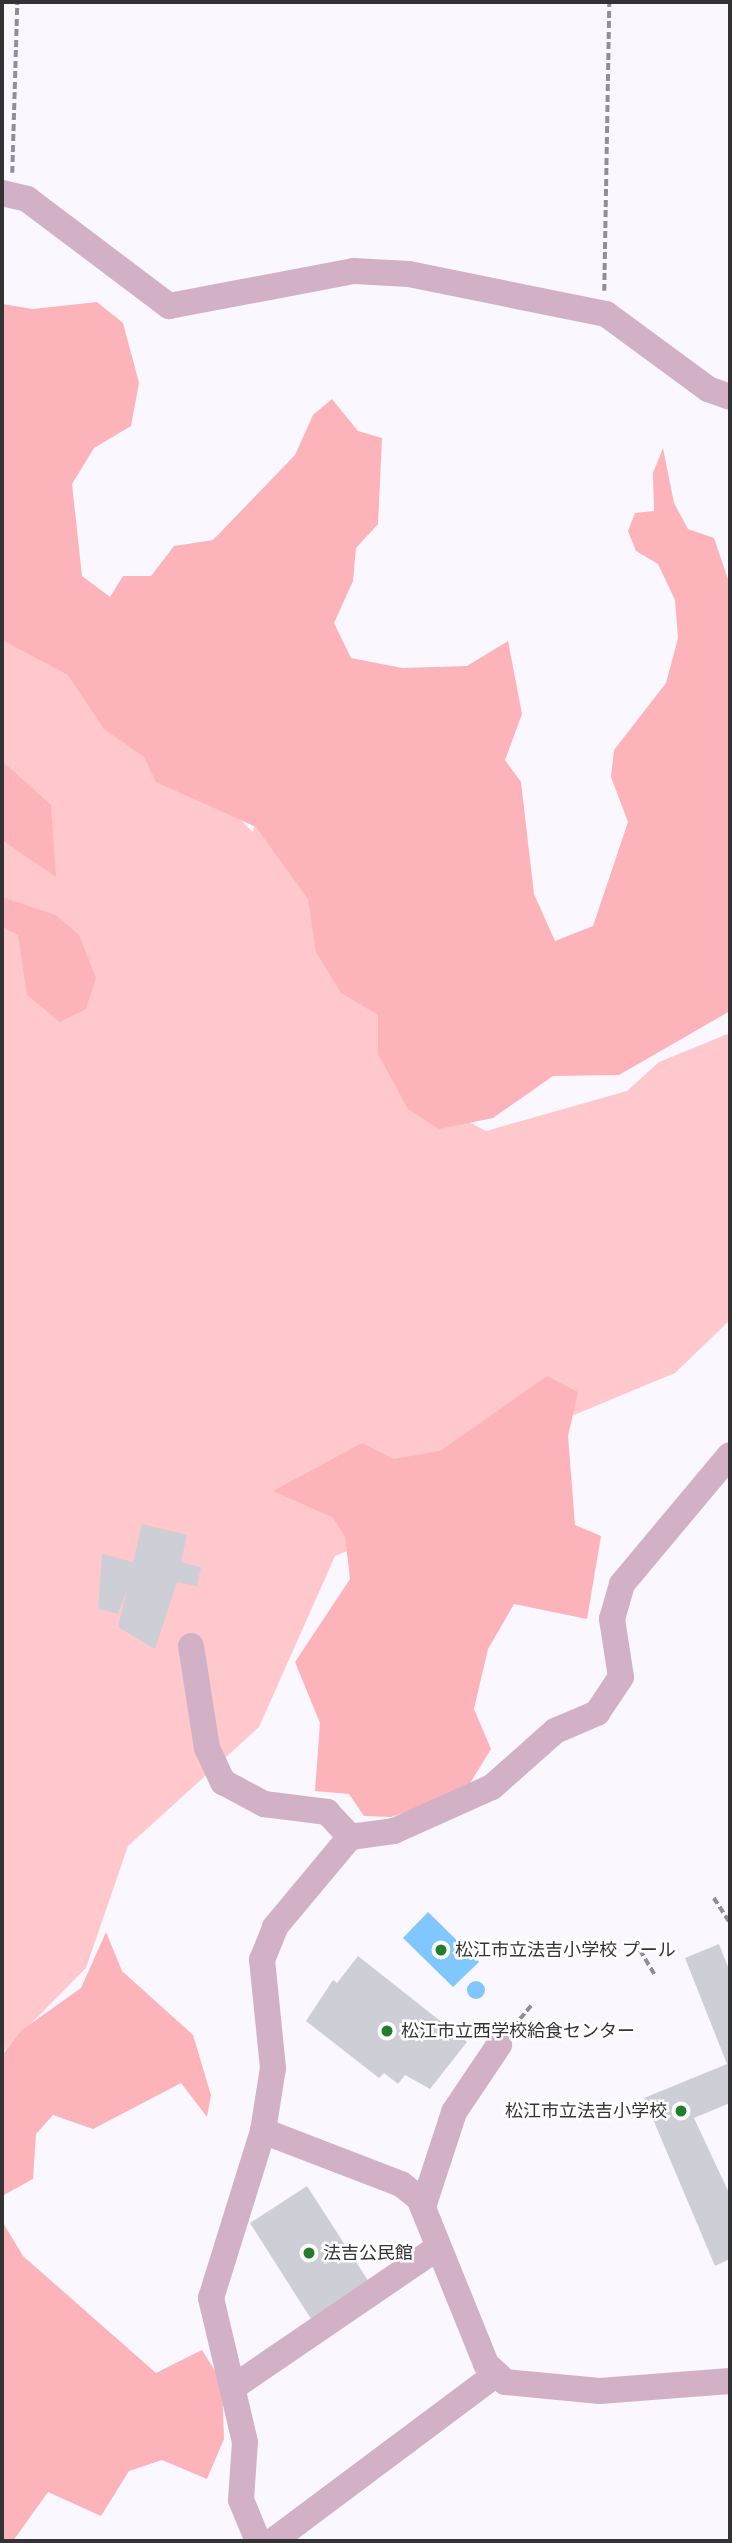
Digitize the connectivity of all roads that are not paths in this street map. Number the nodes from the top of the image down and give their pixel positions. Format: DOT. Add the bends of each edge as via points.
graph roads {
  1 [pos="7,192"];
  2 [pos="730,397"];
  3 [pos="730,1455"];
  4 [pos="191,1646"];
  5 [pos="350,1837"];
  6 [pos="499,2045"];
  7 [pos="263,2130"];
  8 [pos="423,2207"];
  9 [pos="436,2249"];
  10 [pos="495,2375"];
  11 [pos="730,2381"];
  12 [pos="235,2386"];
  13 [pos="258,2541"];
  14 [pos="273,2541"];
  1 -- 2 [label="street" via="169,306 354,271 409,274 606,314 708,389"];
  3 -- 5 [label="street" via="621,1584 612,1619 621,1677 597,1713 555,1731 492,1787 394,1831"];
  4 -- 5 [label="street" via="207,1748 223,1782 264,1804 327,1812"];
  5 -- 7 [label="street" via="275,1927 262,1961 273,2068"];
  6 -- 8 [label="street" via="454,2112"];
  7 -- 8 [label="street" via="401,2184"];
  7 -- 12 [label="street" via="211,2298"];
  8 -- 9 [label="street"];
  9 -- 10 [label="street"];
  9 -- 12 [label="street"];
  10 -- 11 [label="street" via="534,2388 600,2391"];
  10 -- 14 [label="street"];
  12 -- 13 [label="street" via="245,2442 242,2500"];
}
